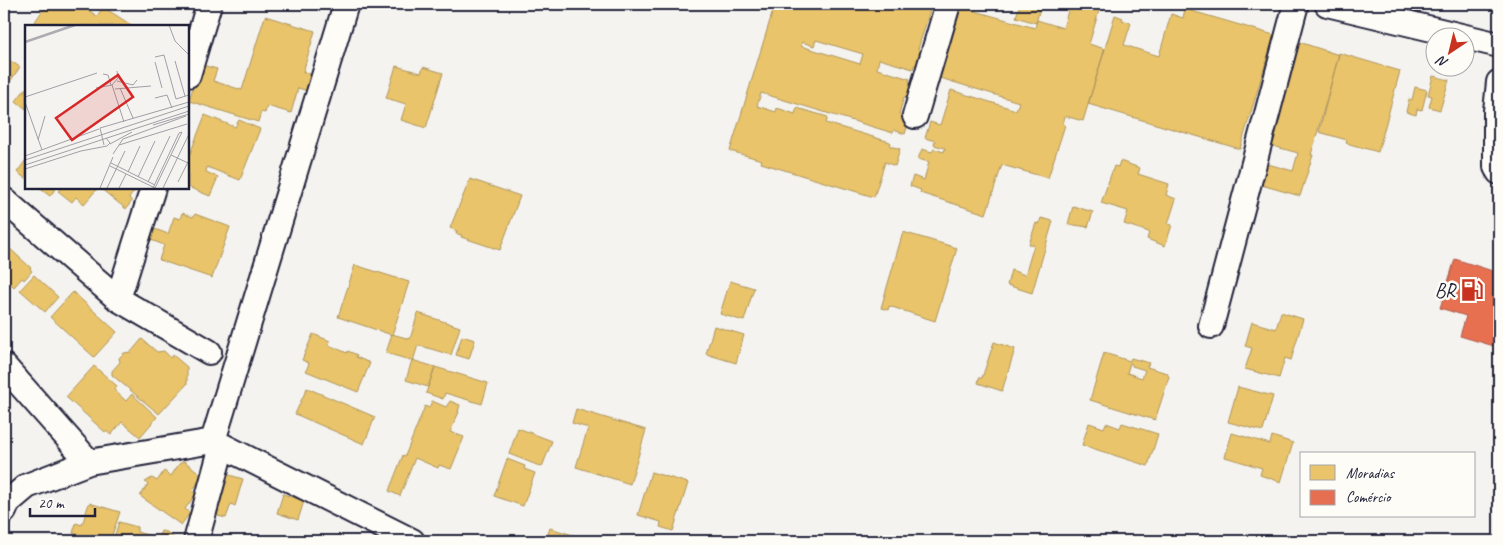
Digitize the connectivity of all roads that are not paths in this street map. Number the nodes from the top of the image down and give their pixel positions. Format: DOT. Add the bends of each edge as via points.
graph roads {
  1 [pos="209,4"];
  2 [pos="346,4"];
  3 [pos="948,4"];
  4 [pos="1296,4"];
  5 [pos="1327,4"];
  6 [pos="1499,45"];
  7 [pos="189,72"];
  8 [pos="1499,82"];
  9 [pos="915,116"];
  10 [pos="1499,172"];
  11 [pos="153,189"];
  12 [pos="4,200"];
  13 [pos="118,299"];
  14 [pos="1211,326"];
  15 [pos="209,352"];
  16 [pos="4,366"];
  17 [pos="217,443"];
  18 [pos="89,462"];
  19 [pos="4,511"];
  20 [pos="196,541"];
  21 [pos="412,541"];
  1 -- 7 [label="street"];
  2 -- 17 [label="street"];
  3 -- 9 [label="street"];
  4 -- 14 [label="street"];
  5 -- 6 [label="street"];
  8 -- 10 [label="street" via="1496,111 1496,166"];
  11 -- 13 [label="street"];
  12 -- 13 [label="street"];
  13 -- 15 [label="street"];
  16 -- 18 [label="street"];
  17 -- 18 [label="street"];
  17 -- 20 [label="street"];
  17 -- 21 [label="street"];
  18 -- 19 [label="street" via="27,486 8,502"];
}
